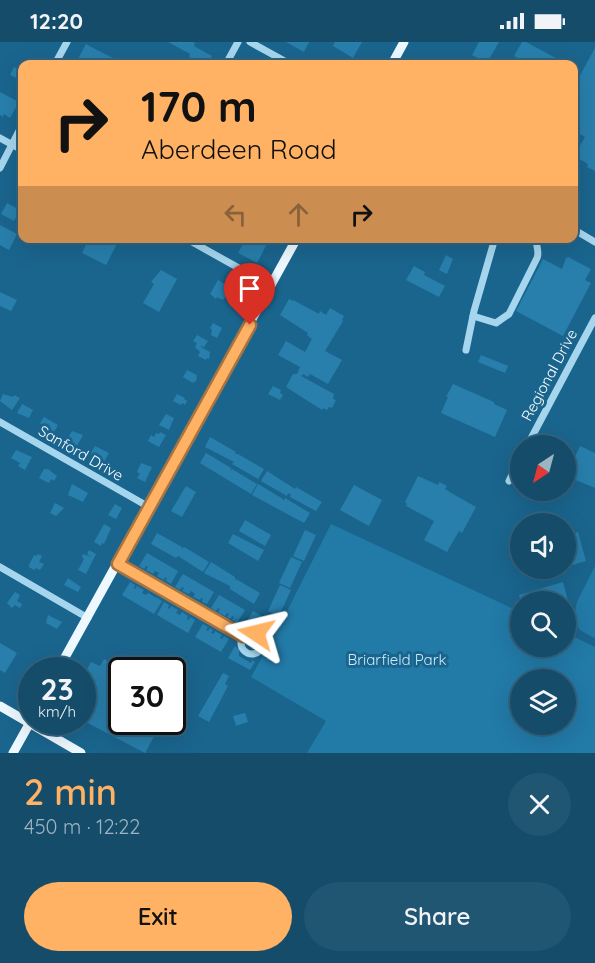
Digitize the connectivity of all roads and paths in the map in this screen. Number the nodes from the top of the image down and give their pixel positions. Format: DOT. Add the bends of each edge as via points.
graph roads {
  1 [pos="67,42"];
  2 [pos="238,42"];
  3 [pos="250,42"];
  4 [pos="404,42"];
  5 [pos="57,60"];
  6 [pos="227,60"];
  7 [pos="283,60"];
  8 [pos="394,60"];
  9 [pos="18,133"];
  10 [pos="0,138"];
  11 [pos="12,144"];
  12 [pos="18,148"];
  13 [pos="0,168"];
  14 [pos="578,233"];
  15 [pos="595,242"];
  16 [pos="194,243"];
  17 [pos="294,243"];
  18 [pos="494,243"];
  19 [pos="536,243"];
  20 [pos="271,286"];
  21 [pos="473,316"];
  22 [pos="595,318"];
  23 [pos="466,350"];
  24 [pos="0,422"];
  25 [pos="533,435"];
  26 [pos="149,507"];
  27 [pos="118,564"];
  28 [pos="0,567"];
  29 [pos="88,618"];
  30 [pos="243,636"];
  31 [pos="66,657"];
  32 [pos="0,706"];
  33 [pos="18,715"];
  34 [pos="23,735"];
  35 [pos="52,735"];
  36 [pos="13,753"];
  37 [pos="81,753"];
  1 -- 5 [label="street"];
  2 -- 6 [label="street"];
  3 -- 7 [label="street"];
  4 -- 8 [label="main road"];
  9 -- 11 [label="street"];
  10 -- 11 [label="street"];
  11 -- 12 [label="street"];
  11 -- 13 [label="street"];
  14 -- 15 [label="street"];
  16 -- 20 [label="street"];
  17 -- 20 [label="main road"];
  18 -- 21 [label="street"];
  19 -- 21 [label="street" via="539,254 509,314 496,323"];
  20 -- 26 [label="main road"];
  21 -- 23 [label="street"];
  22 -- 25 [label="street, Regional Drive"];
  24 -- 26 [label="street, Sanford Drive"];
  26 -- 27 [label="main road"];
  27 -- 29 [label="main road"];
  27 -- 30 [label="street"];
  28 -- 29 [label="street"];
  29 -- 31 [label="main road"];
  32 -- 33 [label="main road"];
  34 -- 36 [label="main road"];
  35 -- 37 [label="main road"];
}
